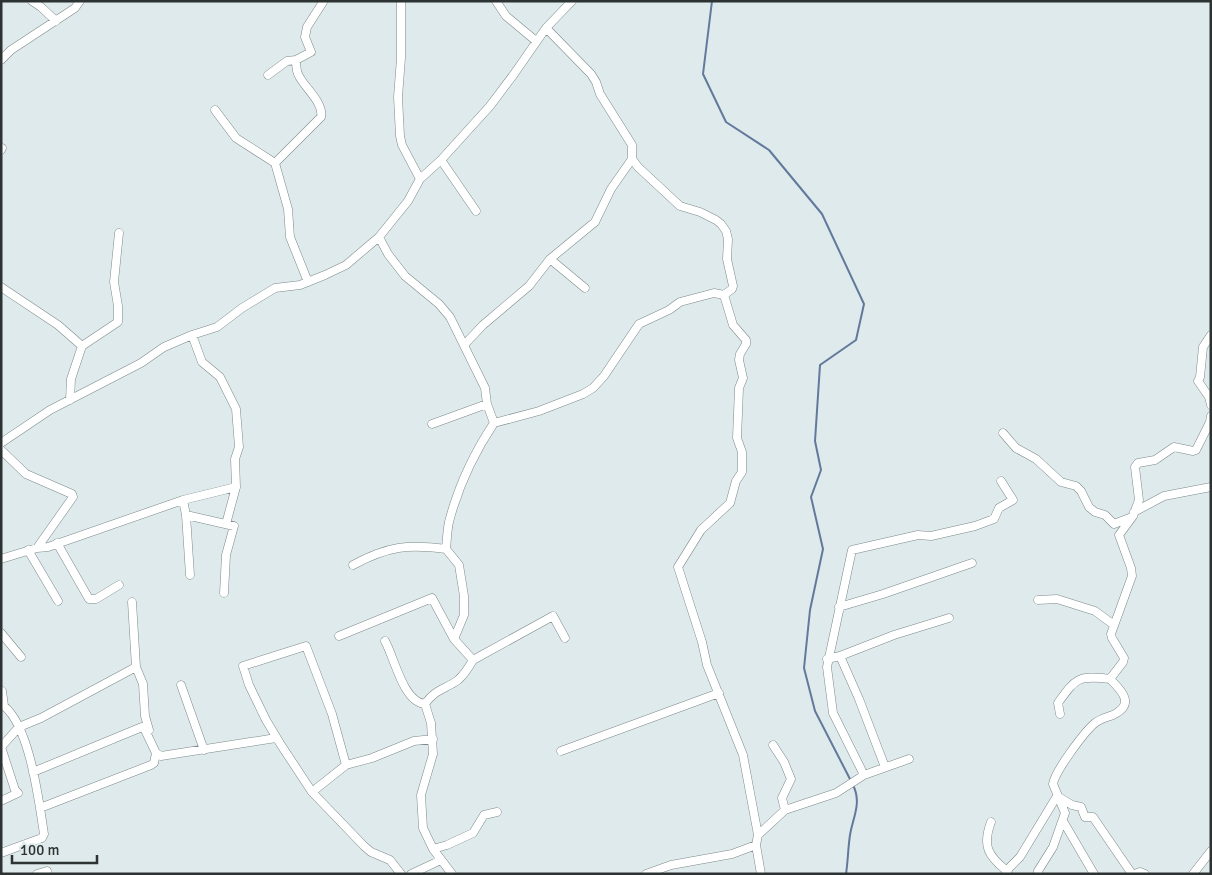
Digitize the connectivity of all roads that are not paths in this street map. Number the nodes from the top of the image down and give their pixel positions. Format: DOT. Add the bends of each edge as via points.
graph roads {
  1 [pos="32,1"];
  2 [pos="80,1"];
  3 [pos="323,1"];
  4 [pos="401,1"];
  5 [pos="496,1"];
  6 [pos="569,3"];
  7 [pos="56,21"];
  8 [pos="546,28"];
  9 [pos="536,41"];
  10 [pos="1,60"];
  11 [pos="296,60"];
  12 [pos="268,75"];
  13 [pos="215,110"];
  14 [pos="632,159"];
  15 [pos="441,160"];
  16 [pos="275,163"];
  17 [pos="420,179"];
  18 [pos="476,211"];
  19 [pos="119,233"];
  20 [pos="379,237"];
  21 [pos="550,259"];
  22 [pos="308,282"];
  23 [pos="1,287"];
  24 [pos="585,288"];
  25 [pos="724,295"];
  26 [pos="192,335"];
  27 [pos="1211,335"];
  28 [pos="464,344"];
  29 [pos="82,346"];
  30 [pos="70,400"];
  31 [pos="486,404"];
  32 [pos="1211,405"];
  33 [pos="1211,416"];
  34 [pos="494,423"];
  35 [pos="432,424"];
  36 [pos="1003,433"];
  37 [pos="1,443"];
  38 [pos="1,450"];
  39 [pos="1001,482"];
  40 [pos="236,487"];
  41 [pos="1211,487"];
  42 [pos="184,500"];
  43 [pos="1133,514"];
  44 [pos="186,515"];
  45 [pos="226,524"];
  46 [pos="56,543"];
  47 [pos="37,548"];
  48 [pos="446,549"];
  49 [pos="28,550"];
  50 [pos="1,559"];
  51 [pos="972,563"];
  52 [pos="353,564"];
  53 [pos="190,575"];
  54 [pos="119,585"];
  55 [pos="224,593"];
  56 [pos="1038,600"];
  57 [pos="58,601"];
  58 [pos="132,602"];
  59 [pos="839,607"];
  60 [pos="949,618"];
  61 [pos="1114,624"];
  62 [pos="1,633"];
  63 [pos="339,636"];
  64 [pos="565,638"];
  65 [pos="454,639"];
  66 [pos="385,641"];
  67 [pos="840,656"];
  68 [pos="21,657"];
  69 [pos="827,659"];
  70 [pos="473,660"];
  71 [pos="136,667"];
  72 [pos="1110,679"];
  73 [pos="181,685"];
  74 [pos="2,691"];
  75 [pos="719,693"];
  76 [pos="425,704"];
  77 [pos="3,707"];
  78 [pos="1060,714"];
  79 [pos="19,727"];
  80 [pos="276,738"];
  81 [pos="433,739"];
  82 [pos="773,745"];
  83 [pos="204,750"];
  84 [pos="561,751"];
  85 [pos="159,755"];
  86 [pos="909,759"];
  87 [pos="346,765"];
  88 [pos="885,766"];
  89 [pos="33,772"];
  90 [pos="864,775"];
  91 [pos="312,792"];
  92 [pos="1057,796"];
  93 [pos="1,801"];
  94 [pos="40,808"];
  95 [pos="785,810"];
  96 [pos="497,812"];
  97 [pos="1063,821"];
  98 [pos="991,822"];
  99 [pos="758,835"];
  100 [pos="756,845"];
  101 [pos="433,849"];
  102 [pos="1211,851"];
  103 [pos="1,854"];
  104 [pos="441,860"];
  105 [pos="47,871"];
  106 [pos="1007,872"];
  107 [pos="37,874"];
  108 [pos="401,874"];
  109 [pos="411,874"];
  110 [pos="452,874"];
  111 [pos="646,874"];
  112 [pos="761,874"];
  113 [pos="1038,874"];
  114 [pos="1094,874"];
  115 [pos="1133,874"];
  116 [pos="1145,874"];
  117 [pos="1193,874"];
  1 -- 7 [label="street"];
  2 -- 7 [label="street"];
  3 -- 11 [label="street" via="307,27 305,37 311,52"];
  4 -- 17 [label="street" via="400,136"];
  5 -- 9 [label="street" via="506,16"];
  6 -- 8 [label="street"];
  7 -- 10 [label="street"];
  8 -- 9 [label="street"];
  8 -- 14 [label="street" via="591,74 632,145"];
  9 -- 15 [label="street" via="504,89"];
  11 -- 12 [label="street" via="287,61"];
  11 -- 16 [label="street" via="297,73 322,114"];
  13 -- 16 [label="street" via="236,138"];
  14 -- 21 [label="street" via="611,189 595,222"];
  14 -- 25 [label="street" via="680,206 716,220 726,231 727,259 733,286"];
  15 -- 17 [label="street"];
  15 -- 18 [label="street"];
  16 -- 22 [label="street" via="288,209 290,237"];
  17 -- 20 [label="street" via="408,201"];
  19 -- 29 [label="street" via="114,282 118,322"];
  20 -- 22 [label="street" via="346,265"];
  20 -- 28 [label="street" via="405,276 446,311"];
  21 -- 24 [label="street"];
  21 -- 28 [label="street" via="529,286"];
  22 -- 26 [label="street" via="276,288 217,327"];
  23 -- 29 [label="street" via="58,325"];
  25 -- 34 [label="street" via="714,293 680,302 639,324 604,376 583,394 539,411"];
  25 -- 75 [label="street" via="733,325 746,340 739,360 743,378 739,388 737,438 742,452 742,472 730,503 701,530 678,567 707,665"];
  26 -- 30 [label="street" via="164,347 141,363"];
  26 -- 40 [label="street" via="202,362 220,377 236,409 239,447 235,459"];
  27 -- 32 [label="street" via="1203,347 1198,381"];
  28 -- 31 [label="street" via="485,388"];
  29 -- 30 [label="street" via="71,379"];
  30 -- 37 [label="street"];
  31 -- 34 [label="street"];
  31 -- 35 [label="street"];
  33 -- 43 [label="street" via="1196,450 1174,447 1156,460 1137,464 1139,500"];
  34 -- 48 [label="street" via="478,448 457,496 448,524"];
  36 -- 43 [label="street" via="1016,448 1036,459 1061,482 1076,486 1089,507 1105,515 1112,523"];
  38 -- 47 [label="street" via="26,474 73,496"];
  39 -- 59 [label="street" via="1012,500 999,508 994,518 975,526 852,550"];
  40 -- 42 [label="street"];
  40 -- 45 [label="street"];
  41 -- 43 [label="street" via="1164,496"];
  42 -- 44 [label="street"];
  42 -- 46 [label="street"];
  43 -- 61 [label="street" via="1119,535 1132,576"];
  44 -- 45 [label="street"];
  44 -- 53 [label="street"];
  45 -- 55 [label="street" via="234,528 226,555"];
  46 -- 47 [label="street"];
  46 -- 54 [label="street" via="89,599 96,599"];
  47 -- 49 [label="street"];
  48 -- 52 [label="street" via="392,548"];
  48 -- 65 [label="street" via="459,565 464,596 464,615"];
  49 -- 50 [label="street"];
  49 -- 57 [label="street"];
  51 -- 59 [label="street"];
  56 -- 61 [label="street" via="1057,599 1095,611"];
  58 -- 71 [label="street"];
  59 -- 69 [label="street"];
  60 -- 67 [label="street"];
  61 -- 72 [label="street" via="1112,638 1124,658"];
  62 -- 68 [label="street"];
  63 -- 65 [label="street" via="432,598"];
  64 -- 70 [label="street" via="553,616"];
  65 -- 70 [label="street"];
  66 -- 76 [label="street" via="403,684 415,701"];
  67 -- 69 [label="street"];
  67 -- 88 [label="street"];
  69 -- 90 [label="street" via="833,713"];
  70 -- 76 [label="street" via="463,675 431,695"];
  71 -- 79 [label="street"];
  71 -- 85 [label="street" via="145,694 147,725"];
  72 -- 78 [label="street" via="1091,676 1071,684 1058,703"];
  72 -- 92 [label="street" via="1124,694 1122,709 1096,723 1068,756 1054,778"];
  73 -- 83 [label="street"];
  74 -- 77 [label="street"];
  75 -- 84 [label="street"];
  75 -- 99 [label="street" via="743,755"];
  76 -- 81 [label="street" via="432,723"];
  77 -- 79 [label="street" via="10,710"];
  79 -- 89 [label="street"];
  79 -- 93 [label="street" via="1,747 18,793"];
  80 -- 83 [label="street"];
  80 -- 87 [label="street" via="243,666 306,646 332,714"];
  80 -- 91 [label="street"];
  81 -- 87 [label="street" via="414,741"];
  81 -- 101 [label="street" via="432,759 422,795 423,828"];
  82 -- 95 [label="street" via="791,779 782,798"];
  83 -- 85 [label="street"];
  85 -- 89 [label="street" via="142,727"];
  85 -- 94 [label="street" via="151,765"];
  86 -- 88 [label="street"];
  87 -- 91 [label="street"];
  88 -- 90 [label="street"];
  89 -- 94 [label="street"];
  90 -- 95 [label="street" via="836,793"];
  91 -- 108 [label="street" via="364,846 390,860"];
  92 -- 97 [label="street" via="1065,810"];
  92 -- 106 [label="street" via="1020,857"];
  92 -- 115 [label="street" via="1081,807 1085,817 1093,817"];
  94 -- 103 [label="street" via="43,836"];
  95 -- 99 [label="street"];
  96 -- 101 [label="street" via="484,815 473,833"];
  97 -- 113 [label="street"];
  97 -- 114 [label="street"];
  98 -- 106 [label="street" via="987,850"];
  99 -- 100 [label="street"];
  100 -- 111 [label="street" via="732,854 671,865"];
  100 -- 112 [label="street"];
  101 -- 104 [label="street"];
  102 -- 117 [label="street"];
  104 -- 109 [label="street"];
  104 -- 110 [label="street"];
  105 -- 107 [label="street"];
  115 -- 116 [label="street"];
}
